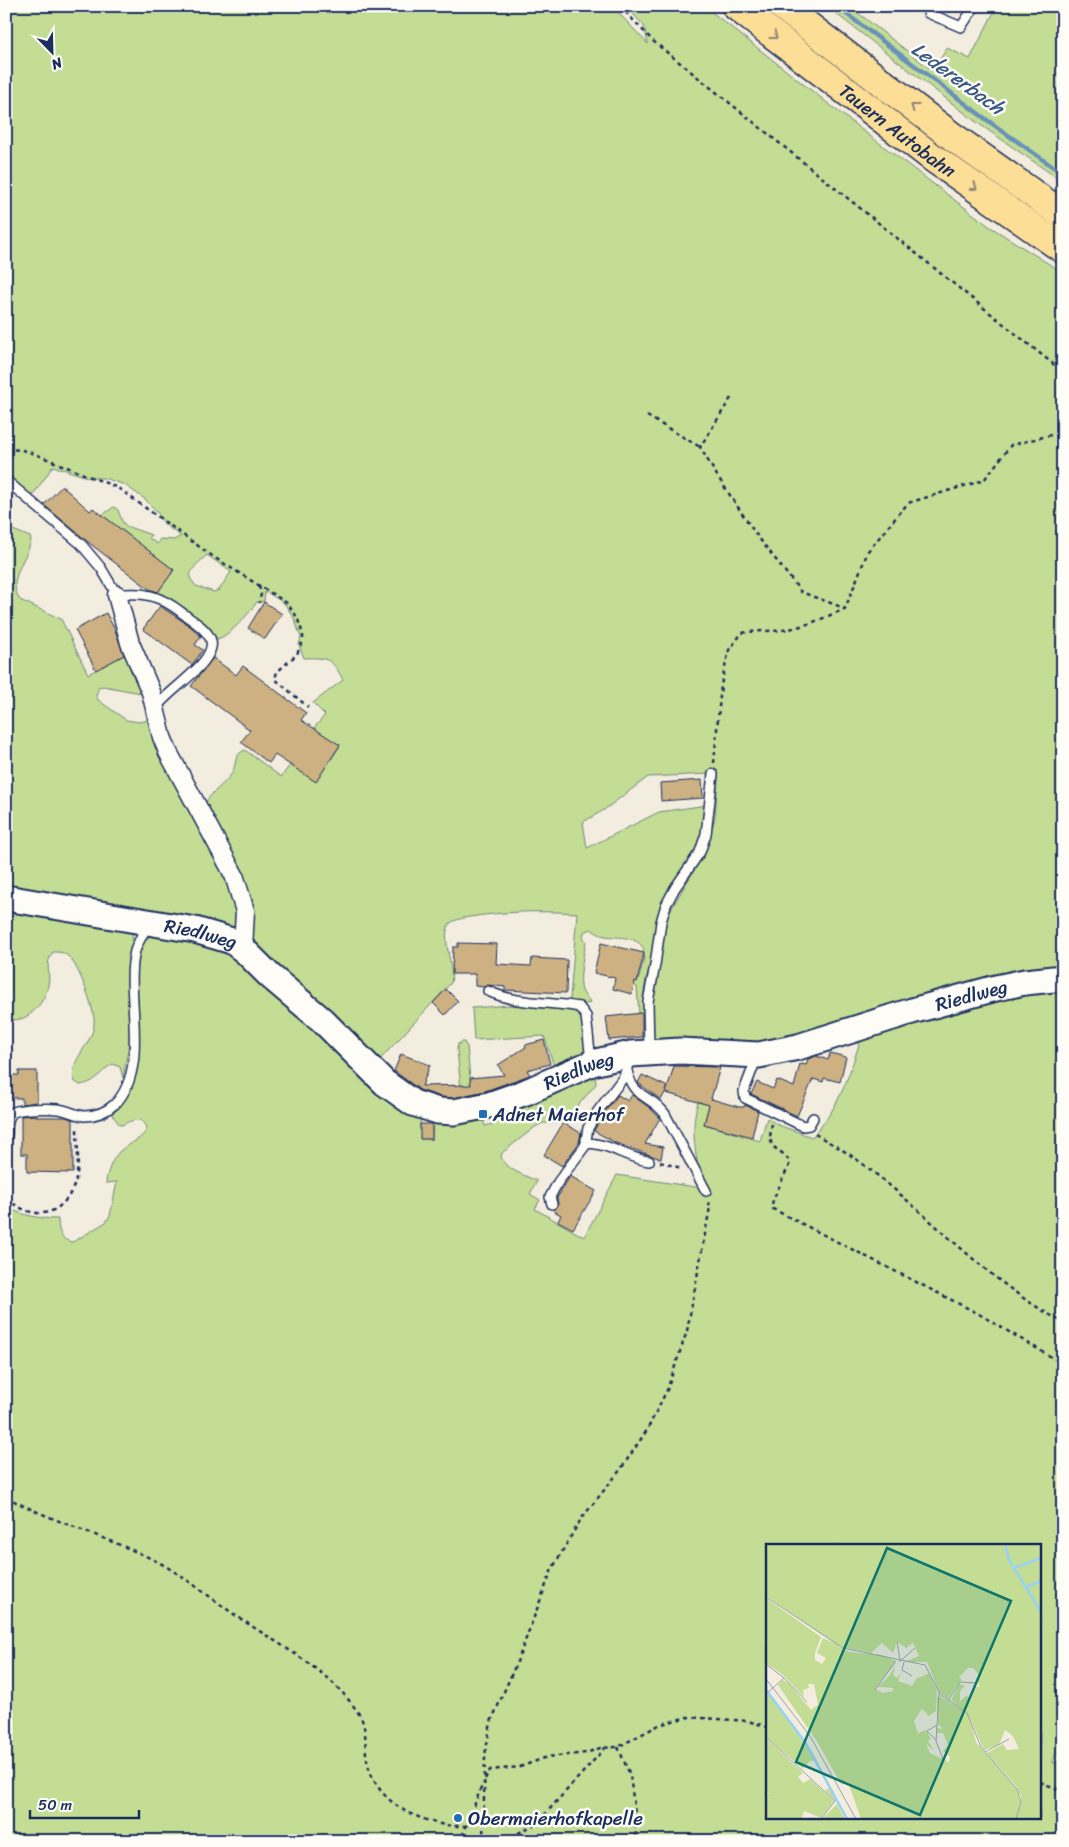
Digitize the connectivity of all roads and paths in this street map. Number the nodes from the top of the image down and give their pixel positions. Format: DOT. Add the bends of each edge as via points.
graph roads {
  1 [pos="620,6"];
  2 [pos="736,6"];
  3 [pos="782,6"];
  4 [pos="975,6"];
  5 [pos="928,13"];
  6 [pos="1063,216"];
  7 [pos="1063,248"];
  8 [pos="1063,372"];
  9 [pos="731,398"];
  10 [pos="647,416"];
  11 [pos="1063,432"];
  12 [pos="700,447"];
  13 [pos="6,449"];
  14 [pos="8,482"];
  15 [pos="259,586"];
  16 [pos="117,595"];
  17 [pos="260,603"];
  18 [pos="846,608"];
  19 [pos="308,707"];
  20 [pos="156,708"];
  21 [pos="713,774"];
  22 [pos="6,898"];
  23 [pos="150,923"];
  24 [pos="243,949"];
  25 [pos="1063,978"];
  26 [pos="488,991"];
  27 [pos="758,1055"];
  28 [pos="636,1059"];
  29 [pos="592,1063"];
  30 [pos="775,1113"];
  31 [pos="77,1115"];
  32 [pos="813,1118"];
  33 [pos="803,1126"];
  34 [pos="7,1135"];
  35 [pos="586,1143"];
  36 [pos="649,1161"];
  37 [pos="699,1177"];
  38 [pos="706,1190"];
  39 [pos="6,1200"];
  40 [pos="552,1204"];
  41 [pos="1063,1322"];
  42 [pos="1063,1364"];
  43 [pos="6,1497"];
  44 [pos="766,1726"];
  45 [pos="606,1747"];
  46 [pos="618,1747"];
  47 [pos="484,1781"];
  48 [pos="1042,1783"];
  49 [pos="1063,1791"];
  50 [pos="466,1826"];
  51 [pos="6,1838"];
  52 [pos="10,1841"];
  53 [pos="456,1841"];
  54 [pos="483,1841"];
  55 [pos="507,1841"];
  56 [pos="636,1841"];
  1 -- 8 [label="path" via="653,41"];
  2 -- 7 [label="highway, Tauern Autobahn, one-way" via="933,158"];
  6 -- 3 [label="highway, Tauern Autobahn, one-way" via="953,137"];
  4 -- 5 [label="lane" via="962,27"];
  9 -- 12 [label="path"];
  10 -- 12 [label="path"];
  11 -- 18 [label="path" via="1011,445 984,480 908,503 868,551"];
  12 -- 18 [label="path" via="755,533 801,592"];
  13 -- 15 [label="path" via="35,454 118,488"];
  14 -- 16 [label="lane" via="81,544"];
  15 -- 17 [label="path"];
  15 -- 19 [label="path" via="287,603 297,617 303,641 297,654 277,672 275,679"];
  16 -- 20 [label="street" via="130,643"];
  16 -- 20 [label="lane" via="138,593 165,601 203,629 210,638 212,648 208,656"];
  18 -- 21 [label="path" via="789,629 742,632 729,650 721,685"];
  20 -- 24 [label="street" via="168,752 234,874 244,911"];
  21 -- 28 [label="lane" via="706,834 700,852 666,905 661,922"];
  22 -- 23 [label="street, Riedlweg"];
  23 -- 24 [label="street, Riedlweg" via="218,936"];
  23 -- 31 [label="lane" via="135,951 134,1055 130,1076 122,1095 107,1110"];
  24 -- 29 [label="street, Riedlweg" via="322,1020 385,1083 401,1096 438,1112 483,1106 526,1092"];
  25 -- 27 [label="street, Riedlweg" via="996,988 798,1047"];
  26 -- 29 [label="lane" via="521,1001 579,1008 586,1016"];
  27 -- 28 [label="street, Riedlweg" via="680,1051"];
  27 -- 30 [label="lane" via="743,1095"];
  28 -- 29 [label="street, Riedlweg"];
  28 -- 35 [label="lane" via="591,1124"];
  28 -- 37 [label="lane" via="630,1084 664,1114"];
  30 -- 33 [label="lane"];
  30 -- 42 [label="path" via="770,1142 790,1163 773,1200 773,1209 979,1314"];
  31 -- 34 [label="lane" via="58,1109 19,1110 9,1118"];
  31 -- 39 [label="path" via="77,1174 67,1198 50,1212 38,1214"];
  32 -- 33 [label="lane"];
  33 -- 41 [label="path" via="859,1161 1003,1284"];
  35 -- 36 [label="lane" via="601,1144"];
  35 -- 40 [label="lane" via="558,1182 550,1197"];
  36 -- 37 [label="path" via="674,1166"];
  37 -- 38 [label="lane"];
  38 -- 47 [label="path" via="710,1207 687,1331 667,1390 648,1430 581,1519 552,1568 491,1722"];
  43 -- 50 [label="path" via="36,1513 158,1562 317,1670 342,1692 364,1726 366,1756 372,1778 383,1795 400,1809 431,1822"];
  44 -- 46 [label="path" via="748,1721 688,1717 659,1725"];
  45 -- 46 [label="path"];
  45 -- 47 [label="path" via="586,1753 547,1757 520,1767 490,1770"];
  45 -- 55 [label="path" via="537,1823"];
  46 -- 56 [label="path" via="630,1776"];
  47 -- 50 [label="path"];
  47 -- 54 [label="path"];
  48 -- 49 [label="path"];
  50 -- 53 [label="path"];
  51 -- 52 [label="path"];
}
